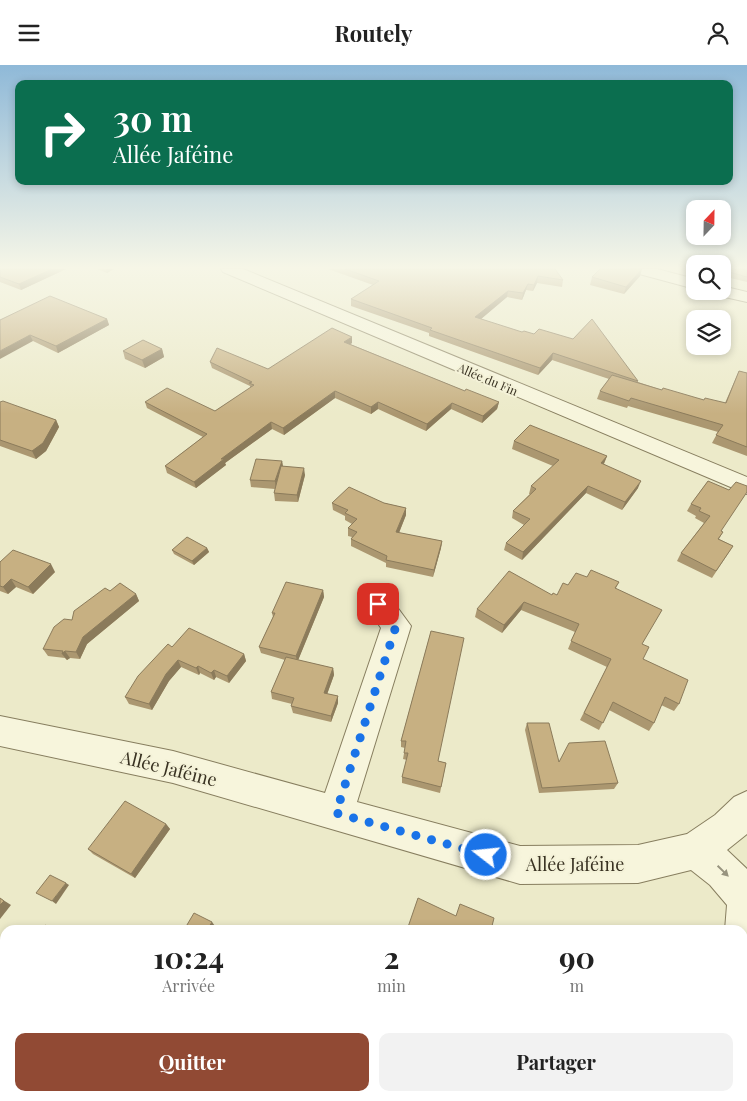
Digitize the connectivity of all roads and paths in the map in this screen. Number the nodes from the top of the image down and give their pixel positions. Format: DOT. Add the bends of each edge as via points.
graph roads {
  1 [pos="344,317"];
  2 [pos="747,486"];
  3 [pos="378,604"];
  4 [pos="0,731"];
  5 [pos="747,812"];
  6 [pos="336,813"];
  7 [pos="694,851"];
  8 [pos="746,895"];
  9 [pos="745,925"];
  1 -- 2 [label="street, Allée du Fin"];
  3 -- 6 [label="street" via="396,626"];
  4 -- 6 [label="street, Allée Jaféine" via="173,767"];
  5 -- 7 [label="street, Allée Jaféine"];
  6 -- 7 [label="street, Allée Jaféine" via="520,865 638,863"];
  7 -- 8 [label="street, one-way" via="713,861"];
  8 -- 9 [label="street"];
}
